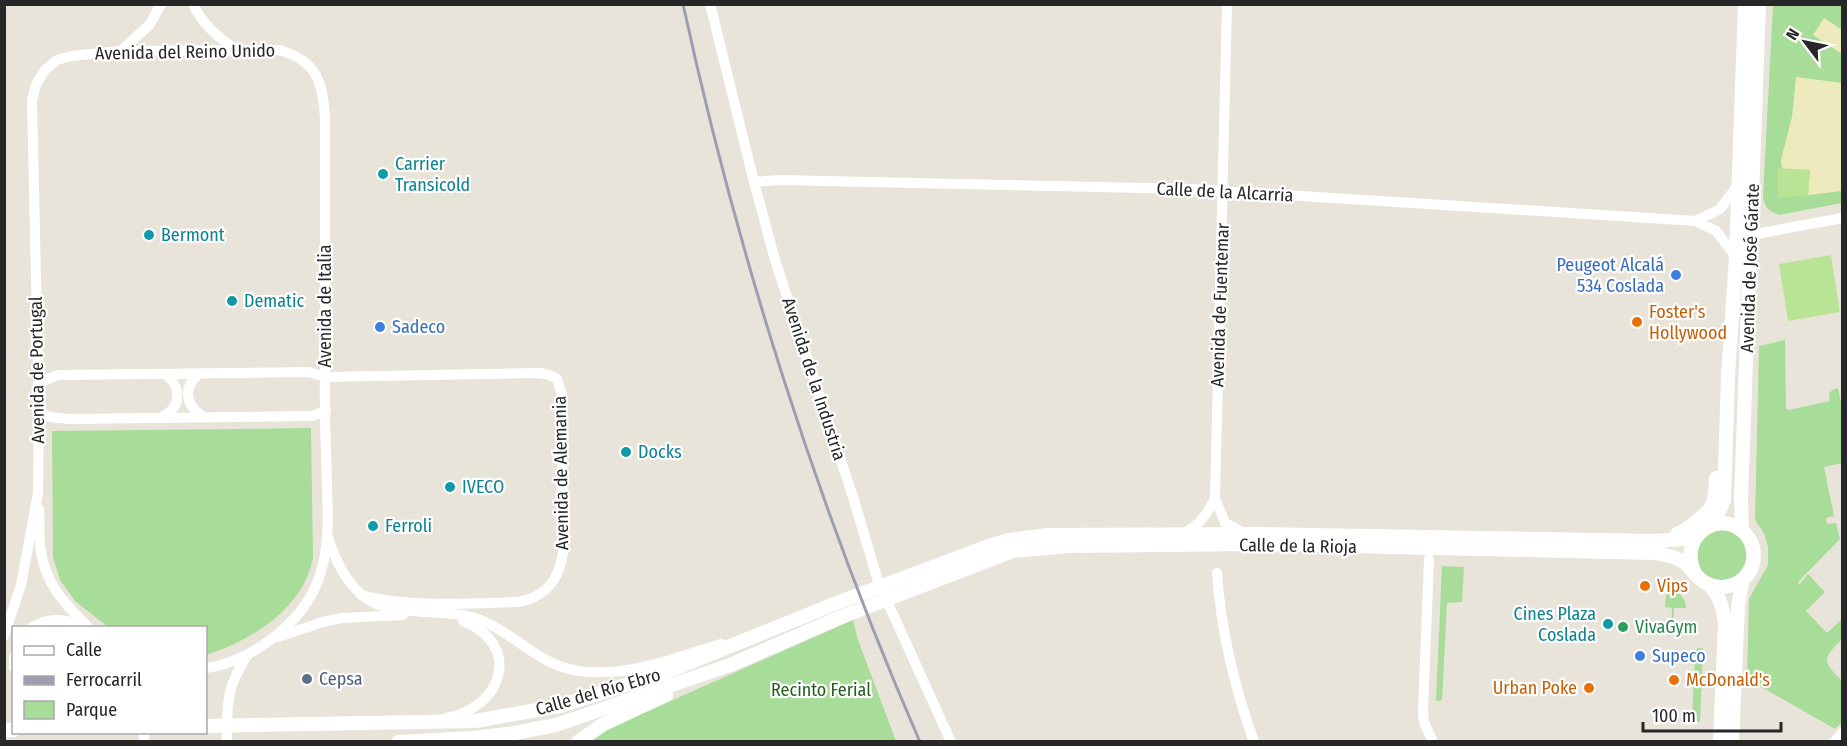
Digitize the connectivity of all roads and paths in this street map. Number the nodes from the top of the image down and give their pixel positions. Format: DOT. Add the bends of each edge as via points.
graph roads {
  1 [pos="162,4"];
  2 [pos="193,4"];
  3 [pos="710,4"];
  4 [pos="1227,4"];
  5 [pos="1745,4"];
  6 [pos="1759,4"];
  7 [pos="235,49"];
  8 [pos="121,51"];
  9 [pos="318,75"];
  10 [pos="32,100"];
  11 [pos="754,182"];
  12 [pos="1738,184"];
  13 [pos="1224,190"];
  14 [pos="1842,218"];
  15 [pos="1696,221"];
  16 [pos="1751,235"];
  17 [pos="1736,257"];
  18 [pos="200,373"];
  19 [pos="165,374"];
  20 [pos="1728,376"];
  21 [pos="325,377"];
  22 [pos="38,383"];
  23 [pos="326,411"];
  24 [pos="39,412"];
  25 [pos="204,417"];
  26 [pos="161,418"];
  27 [pos="38,493"];
  28 [pos="1215,498"];
  29 [pos="1704,529"];
  30 [pos="1742,531"];
  31 [pos="1181,534"];
  32 [pos="1246,534"];
  33 [pos="328,537"];
  34 [pos="1654,541"];
  35 [pos="1429,559"];
  36 [pos="1694,571"];
  37 [pos="1217,573"];
  38 [pos="901,579"];
  39 [pos="1743,579"];
  40 [pos="1710,585"];
  41 [pos="906,592"];
  42 [pos="361,594"];
  43 [pos="33,626"];
  44 [pos="84,626"];
  45 [pos="87,626"];
  46 [pos="766,632"];
  47 [pos="4,636"];
  48 [pos="266,641"];
  49 [pos="248,654"];
  50 [pos="730,665"];
  51 [pos="207,668"];
  52 [pos="405,724"];
  53 [pos="207,726"];
  54 [pos="1842,733"];
  55 [pos="227,741"];
  56 [pos="398,741"];
  57 [pos="578,741"];
  58 [pos="951,741"];
  59 [pos="1254,741"];
  60 [pos="1433,741"];
  61 [pos="1720,741"];
  62 [pos="1732,741"];
  63 [pos="1834,741"];
  1 -- 8 [label="street" via="150,24"];
  2 -- 7 [label="street" via="204,23"];
  3 -- 11 [label="street, Avenida de la Industria"];
  4 -- 13 [label="street, Avenida de Fuentemar"];
  5 -- 12 [label="main road, Avenida de José Gárate"];
  6 -- 16 [label="main road, Avenida de José Gárate"];
  7 -- 8 [label="street, Avenida del Reino Unido"];
  7 -- 9 [label="street, Avenida del Reino Unido" via="287,52"];
  8 -- 10 [label="street, Avenida del Reino Unido" via="91,52 57,60 44,71"];
  9 -- 21 [label="street, Avenida de Italia" via="325,117"];
  10 -- 22 [label="street, Avenida de Portugal"];
  11 -- 13 [label="street, Calle de la Alcarria"];
  11 -- 58 [label="street, Avenida de la Industria" via="775,260 878,581"];
  12 -- 15 [label="street" via="1720,209"];
  12 -- 17 [label="main road, Avenida de José Gárate"];
  13 -- 15 [label="street, Calle de la Alcarria"];
  13 -- 28 [label="street, Avenida de Fuentemar"];
  14 -- 16 [label="street"];
  15 -- 17 [label="street, Calle de la Alcarria" via="1716,231"];
  16 -- 30 [label="main road, Avenida de José Gárate"];
  17 -- 20 [label="main road, Avenida de José Gárate"];
  18 -- 19 [label="street, Avenida de Alemania"];
  18 -- 21 [label="street, Avenida de Alemania" via="309,372"];
  18 -- 25 [label="street" via="189,384 187,396 191,407"];
  19 -- 22 [label="street, Avenida de Alemania" via="58,375"];
  19 -- 26 [label="street" via="174,382 178,397 175,407"];
  20 -- 29 [label="main road, Avenida de José Gárate" via="1724,500 1718,514"];
  20 -- 34 [label="main road, Calle de la Rioja" via="1721,398 1712,508 1684,531"];
  21 -- 23 [label="street, Avenida de Italia"];
  21 -- 42 [label="street, Avenida de Alemania" via="540,373 556,379 561,395 563,553 554,581 521,602 425,604"];
  22 -- 24 [label="street, Avenida de Portugal"];
  23 -- 25 [label="street" via="312,416"];
  23 -- 33 [label="street, Avenida de Italia"];
  24 -- 26 [label="street" via="58,419"];
  24 -- 27 [label="street, Avenida de Portugal"];
  25 -- 26 [label="street"];
  27 -- 45 [label="street" via="45,571 60,598"];
  27 -- 47 [label="street, Avenida de Portugal" via="21,585"];
  28 -- 31 [label="street" via="1199,523"];
  28 -- 32 [label="street, Avenida de Fuentemar" via="1225,523"];
  29 -- 30 [label="main road" via="1727,524"];
  29 -- 34 [label="main road, Calle de la Rioja" via="1686,539"];
  29 -- 36 [label="main road" via="1689,554"];
  30 -- 39 [label="main road" via="1754,552 1752,566"];
  31 -- 32 [label="main road, Calle de la Rioja"];
  31 -- 38 [label="main road, Calle de la Rioja" via="1028,537 986,547"];
  32 -- 34 [label="main road, Calle de la Rioja"];
  33 -- 42 [label="street" via="343,575"];
  33 -- 48 [label="street" via="314,591 281,631"];
  35 -- 60 [label="street" via="1424,722"];
  36 -- 40 [label="main road"];
  36 -- 41 [label="main road, Calle de la Rioja" via="1674,557 1656,553 1257,544 1069,546 1013,551"];
  37 -- 59 [label="street" via="1225,642"];
  38 -- 46 [label="main road, Calle del Río Ebro"];
  39 -- 40 [label="main road" via="1735,585"];
  39 -- 62 [label="main road" via="1738,606"];
  40 -- 61 [label="main road" via="1723,606 1725,623"];
  41 -- 50 [label="main road, Calle del Río Ebro"];
  42 -- 46 [label="street" via="384,607 442,611 477,619 544,660 585,672 631,670"];
  43 -- 44 [label="street" via="60,619"];
  46 -- 52 [label="main road, Calle del Río Ebro" via="664,673 560,706 475,721"];
  48 -- 49 [label="street"];
  48 -- 52 [label="street" via="322,622 375,616 441,616 481,630 499,656 500,670 490,695 470,711 453,717"];
  49 -- 51 [label="street"];
  49 -- 55 [label="street" via="236,672 227,700"];
  50 -- 56 [label="main road, Calle del Río Ebro" via="556,725 472,738"];
  50 -- 57 [label="main road" via="602,725"];
  52 -- 53 [label="main road, Calle del Río Ebro"];
  54 -- 63 [label="street"];
}
